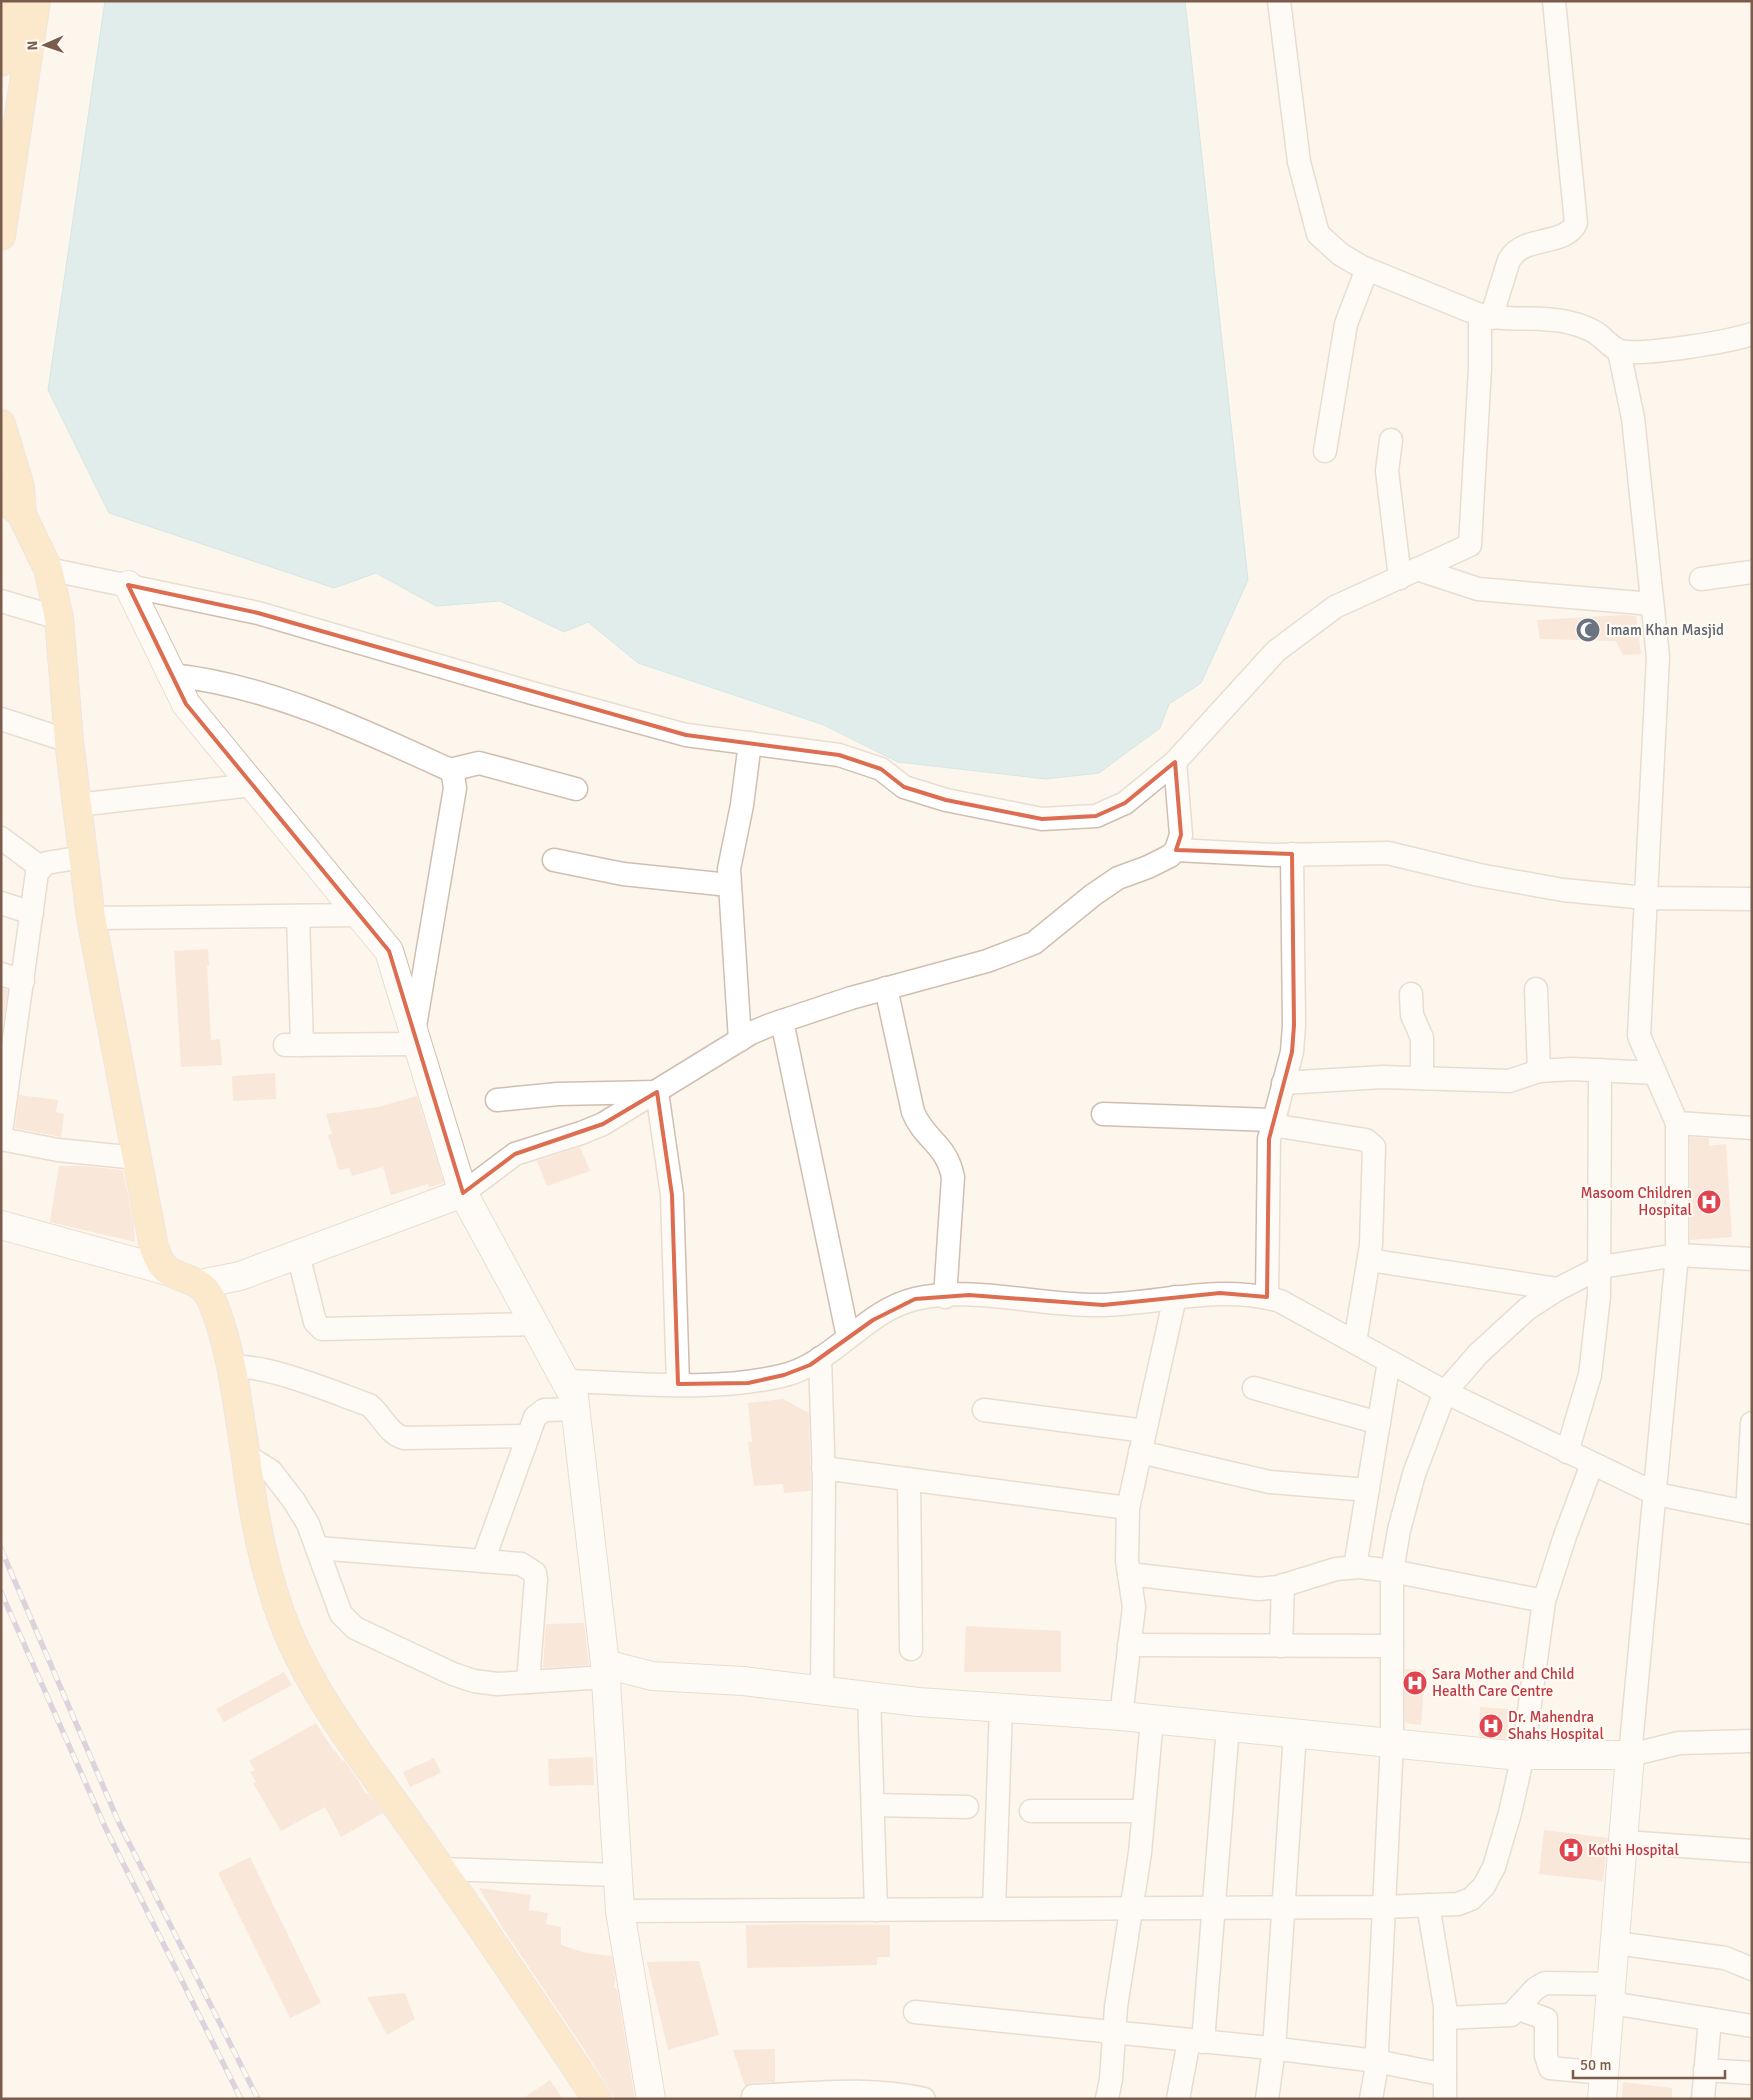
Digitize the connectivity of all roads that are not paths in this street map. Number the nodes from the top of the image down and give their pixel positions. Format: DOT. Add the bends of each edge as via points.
graph roads {
  1 [pos="10,1"];
  2 [pos="36,1"];
  3 [pos="1279,1"];
  4 [pos="1554,1"];
  5 [pos="1,62"];
  6 [pos="1,236"];
  7 [pos="1367,269"];
  8 [pos="1486,316"];
  9 [pos="1752,334"];
  10 [pos="1619,351"];
  11 [pos="1,424"];
  12 [pos="1391,440"];
  13 [pos="1325,451"];
  14 [pos="1,494"];
  15 [pos="12,512"];
  16 [pos="48,569"];
  17 [pos="1752,572"];
  18 [pos="1408,573"];
  19 [pos="1701,579"];
  20 [pos="128,586"];
  21 [pos="1,601"];
  22 [pos="1652,604"];
  23 [pos="59,618"];
  24 [pos="172,675"];
  25 [pos="1,719"];
  26 [pos="69,741"];
  27 [pos="750,743"];
  28 [pos="1175,762"];
  29 [pos="450,770"];
  30 [pos="252,785"];
  31 [pos="576,789"];
  32 [pos="77,806"];
  33 [pos="1,838"];
  34 [pos="1176,850"];
  35 [pos="1292,854"];
  36 [pos="84,856"];
  37 [pos="554,860"];
  38 [pos="40,867"];
  39 [pos="729,885"];
  40 [pos="1646,898"];
  41 [pos="1752,899"];
  42 [pos="1,903"];
  43 [pos="32,913"];
  44 [pos="359,915"];
  45 [pos="298,916"];
  46 [pos="91,918"];
  47 [pos="1,974"];
  48 [pos="23,981"];
  49 [pos="886,988"];
  50 [pos="1536,989"];
  51 [pos="1411,994"];
  52 [pos="782,1021"];
  53 [pos="8,1040"];
  54 [pos="415,1040"];
  55 [pos="740,1040"];
  56 [pos="1600,1070"];
  57 [pos="1540,1071"];
  58 [pos="1655,1073"];
  59 [pos="1422,1078"];
  60 [pos="1284,1082"];
  61 [pos="657,1092"];
  62 [pos="497,1100"];
  63 [pos="1103,1114"];
  64 [pos="1273,1123"];
  65 [pos="1677,1123"];
  66 [pos="1752,1128"];
  67 [pos="1,1132"];
  68 [pos="1,1139"];
  69 [pos="137,1158"];
  70 [pos="463,1193"];
  71 [pos="1,1225"];
  72 [pos="298,1254"];
  73 [pos="1677,1255"];
  74 [pos="1752,1259"];
  75 [pos="1369,1260"];
  76 [pos="1601,1267"];
  77 [pos="168,1271"];
  78 [pos="200,1284"];
  79 [pos="1558,1289"];
  80 [pos="945,1297"];
  81 [pos="1175,1297"];
  82 [pos="1266,1297"];
  83 [pos="535,1324"];
  84 [pos="848,1337"];
  85 [pos="1355,1342"];
  86 [pos="820,1358"];
  87 [pos="1389,1361"];
  88 [pos="233,1367"];
  89 [pos="566,1381"];
  90 [pos="678,1384"];
  91 [pos="1254,1388"];
  92 [pos="1445,1392"];
  93 [pos="576,1410"];
  94 [pos="984,1410"];
  95 [pos="1379,1423"];
  96 [pos="1752,1423"];
  97 [pos="528,1436"];
  98 [pos="1143,1442"];
  99 [pos="1567,1452"];
  100 [pos="245,1455"];
  101 [pos="1592,1464"];
  102 [pos="824,1468"];
  103 [pos="909,1479"];
  104 [pos="1368,1490"];
  105 [pos="1656,1494"];
  106 [pos="1128,1508"];
  107 [pos="1749,1512"];
  108 [pos="317,1548"];
  109 [pos="483,1561"];
  110 [pos="1355,1567"];
  111 [pos="1392,1571"];
  112 [pos="1129,1574"];
  113 [pos="1283,1586"];
  114 [pos="1544,1602"];
  115 [pos="1130,1645"];
  116 [pos="1281,1646"];
  117 [pos="1392,1646"];
  118 [pos="911,1649"];
  119 [pos="606,1671"];
  120 [pos="528,1682"];
  121 [pos="822,1690"];
  122 [pos="870,1696"];
  123 [pos="1001,1708"];
  124 [pos="1122,1716"];
  125 [pos="1152,1719"];
  126 [pos="1228,1726"];
  127 [pos="1295,1733"];
  128 [pos="1752,1742"];
  129 [pos="1392,1743"];
  130 [pos="1523,1755"];
  131 [pos="1630,1755"];
  132 [pos="873,1805"];
  133 [pos="967,1807"];
  134 [pos="1032,1811"];
  135 [pos="1143,1811"];
  136 [pos="1625,1842"];
  137 [pos="1752,1851"];
  138 [pos="441,1869"];
  139 [pos="617,1875"];
  140 [pos="1428,1905"];
  141 [pos="1132,1907"];
  142 [pos="1215,1907"];
  143 [pos="1285,1907"];
  144 [pos="1384,1907"];
  145 [pos="994,1909"];
  146 [pos="876,1910"];
  147 [pos="620,1911"];
  148 [pos="1616,1943"];
  149 [pos="1752,1969"];
  150 [pos="1611,1994"];
  151 [pos="1519,2009"];
  152 [pos="915,2012"];
  153 [pos="1445,2018"];
  154 [pos="1710,2019"];
  155 [pos="1752,2026"];
  156 [pos="1114,2032"];
  157 [pos="1196,2041"];
  158 [pos="1274,2049"];
  159 [pos="1376,2062"];
  160 [pos="1705,2070"];
  161 [pos="1752,2073"];
  162 [pos="1445,2075"];
  163 [pos="1603,2086"];
  164 [pos="753,2096"];
  165 [pos="597,2099"];
  166 [pos="651,2099"];
  167 [pos="924,2099"];
  168 [pos="1107,2099"];
  169 [pos="1178,2099"];
  170 [pos="1267,2099"];
  171 [pos="1371,2099"];
  172 [pos="1445,2099"];
  173 [pos="1703,2099"];
  1 -- 5 [label="main road"];
  2 -- 6 [label="main road"];
  3 -- 7 [label="street" via="1299,162 1318,234 1340,254"];
  4 -- 8 [label="street" via="1576,223 1573,230 1565,234 1522,246 1514,252"];
  7 -- 8 [label="street"];
  7 -- 13 [label="street" via="1346,324"];
  8 -- 10 [label="street" via="1571,323 1597,334"];
  8 -- 18 [label="street" via="1470,545"];
  9 -- 10 [label="street" via="1730,342"];
  10 -- 22 [label="street" via="1633,418"];
  11 -- 15 [label="main road" via="20,487"];
  12 -- 18 [label="street" via="1387,471"];
  14 -- 15 [label="main road"];
  15 -- 16 [label="main road"];
  16 -- 20 [label="street"];
  16 -- 23 [label="main road"];
  17 -- 19 [label="street"];
  18 -- 22 [label="street" via="1478,589"];
  18 -- 28 [label="street" via="1335,608 1276,651"];
  20 -- 24 [label="street"];
  20 -- 27 [label="street" via="258,613 686,734"];
  21 -- 23 [label="street"];
  22 -- 40 [label="street" via="1658,657"];
  23 -- 26 [label="main road"];
  24 -- 29 [label="street" via="206,679 279,698"];
  24 -- 30 [label="street" via="186,704"];
  25 -- 26 [label="street"];
  26 -- 32 [label="main road"];
  27 -- 28 [label="street" via="839,755 881,769 904,787 938,798 1042,819 1096,816 1124,804"];
  27 -- 39 [label="street"];
  28 -- 34 [label="street" via="1181,836"];
  29 -- 31 [label="street" via="479,763"];
  29 -- 54 [label="street" via="455,788"];
  30 -- 32 [label="street"];
  30 -- 44 [label="street"];
  32 -- 36 [label="main road"];
  33 -- 38 [label="street"];
  34 -- 35 [label="street"];
  34 -- 49 [label="street" via="1148,868 1118,878 1034,943 987,961"];
  35 -- 40 [label="street" via="1388,853 1479,875 1563,890"];
  35 -- 60 [label="street" via="1294,1025 1292,1052"];
  36 -- 38 [label="street"];
  36 -- 46 [label="main road"];
  37 -- 39 [label="street" via="623,874"];
  38 -- 43 [label="street"];
  39 -- 55 [label="street"];
  40 -- 41 [label="street"];
  40 -- 58 [label="street" via="1639,1036"];
  42 -- 43 [label="street"];
  43 -- 48 [label="street"];
  44 -- 45 [label="street"];
  44 -- 54 [label="street" via="389,951"];
  45 -- 46 [label="street"];
  45 -- 54 [label="street" via="293,1045"];
  46 -- 69 [label="main road"];
  47 -- 48 [label="street"];
  48 -- 53 [label="street"];
  49 -- 52 [label="street"];
  49 -- 80 [label="street" via="913,1112 918,1124 943,1150 953,1177"];
  50 -- 57 [label="street"];
  51 -- 59 [label="street" via="1412,1014 1422,1038"];
  52 -- 55 [label="street"];
  52 -- 84 [label="street"];
  53 -- 67 [label="street"];
  54 -- 70 [label="street"];
  55 -- 61 [label="street"];
  56 -- 57 [label="street"];
  56 -- 58 [label="street"];
  56 -- 76 [label="street"];
  57 -- 59 [label="street" via="1509,1081"];
  58 -- 65 [label="street"];
  59 -- 60 [label="street"];
  60 -- 64 [label="street"];
  61 -- 62 [label="street" via="558,1094"];
  61 -- 70 [label="street" via="595,1127 515,1154"];
  61 -- 90 [label="street" via="672,1196"];
  63 -- 64 [label="street"];
  64 -- 75 [label="street" via="1370,1142 1374,1147"];
  64 -- 82 [label="street" via="1268,1162"];
  65 -- 66 [label="street"];
  65 -- 73 [label="street"];
  68 -- 69 [label="street" via="58,1150"];
  69 -- 77 [label="main road" via="154,1246"];
  70 -- 72 [label="street"];
  70 -- 83 [label="street"];
  71 -- 77 [label="street"];
  72 -- 78 [label="street" via="240,1276"];
  72 -- 83 [label="street" via="315,1322 322,1329"];
  73 -- 74 [label="street"];
  73 -- 76 [label="street"];
  73 -- 105 [label="street"];
  75 -- 79 [label="street"];
  75 -- 85 [label="street"];
  76 -- 79 [label="street"];
  76 -- 99 [label="street" via="1590,1375"];
  77 -- 78 [label="main road"];
  78 -- 88 [label="main road" via="213,1301"];
  79 -- 92 [label="street" via="1507,1327"];
  80 -- 81 [label="street" via="969,1295 1103,1305"];
  80 -- 84 [label="street" via="915,1299 897,1306"];
  81 -- 82 [label="street" via="1220,1293"];
  81 -- 98 [label="street"];
  82 -- 85 [label="street" via="1280,1301"];
  83 -- 89 [label="street"];
  84 -- 86 [label="street"];
  85 -- 87 [label="street"];
  86 -- 90 [label="street" via="784,1376 748,1383"];
  86 -- 102 [label="street"];
  87 -- 92 [label="street"];
  87 -- 95 [label="street"];
  88 -- 97 [label="street" via="265,1371 369,1405 392,1432 404,1438"];
  88 -- 100 [label="main road"];
  89 -- 90 [label="street"];
  89 -- 93 [label="street"];
  91 -- 95 [label="street"];
  92 -- 99 [label="street"];
  92 -- 111 [label="street" via="1406,1500"];
  93 -- 97 [label="street" via="539,1412"];
  93 -- 119 [label="street"];
  94 -- 98 [label="street"];
  95 -- 104 [label="street"];
  96 -- 107 [label="street"];
  97 -- 109 [label="street"];
  98 -- 104 [label="street" via="1270,1482"];
  98 -- 106 [label="street"];
  99 -- 101 [label="street"];
  100 -- 108 [label="street" via="272,1471 308,1524"];
  100 -- 138 [label="main road" via="266,1565 288,1633 325,1704"];
  101 -- 105 [label="street"];
  101 -- 114 [label="street"];
  102 -- 103 [label="street"];
  102 -- 121 [label="street"];
  103 -- 106 [label="street"];
  103 -- 118 [label="street"];
  104 -- 110 [label="street"];
  105 -- 107 [label="street"];
  105 -- 131 [label="street"];
  106 -- 112 [label="street"];
  108 -- 109 [label="street"];
  108 -- 120 [label="street" via="341,1614 355,1628 474,1681 497,1684"];
  109 -- 120 [label="street" via="521,1564 535,1572"];
  110 -- 111 [label="street"];
  110 -- 113 [label="street" via="1336,1569"];
  111 -- 114 [label="street"];
  111 -- 117 [label="street"];
  112 -- 113 [label="street" via="1259,1589"];
  112 -- 115 [label="street" via="1134,1607"];
  113 -- 116 [label="street"];
  114 -- 130 [label="street"];
  115 -- 116 [label="street"];
  115 -- 124 [label="street"];
  116 -- 117 [label="street"];
  117 -- 129 [label="street"];
  119 -- 120 [label="street"];
  119 -- 121 [label="street"];
  119 -- 139 [label="street"];
  121 -- 122 [label="street"];
  122 -- 123 [label="street"];
  122 -- 132 [label="street"];
  123 -- 124 [label="street"];
  123 -- 145 [label="street"];
  124 -- 125 [label="street"];
  125 -- 126 [label="street"];
  125 -- 135 [label="street"];
  126 -- 127 [label="street"];
  126 -- 142 [label="street"];
  127 -- 129 [label="street"];
  127 -- 143 [label="street"];
  128 -- 131 [label="street" via="1679,1743"];
  129 -- 130 [label="street"];
  129 -- 144 [label="street"];
  130 -- 131 [label="street"];
  130 -- 140 [label="street" via="1494,1867 1484,1886 1471,1899 1458,1904"];
  131 -- 136 [label="street"];
  132 -- 133 [label="street"];
  132 -- 146 [label="street"];
  134 -- 135 [label="street"];
  135 -- 141 [label="street"];
  136 -- 137 [label="street"];
  136 -- 148 [label="street"];
  138 -- 139 [label="street"];
  138 -- 165 [label="main road"];
  139 -- 147 [label="street"];
  140 -- 144 [label="street"];
  140 -- 153 [label="street"];
  141 -- 142 [label="street"];
  141 -- 145 [label="street"];
  141 -- 156 [label="street"];
  142 -- 143 [label="street"];
  142 -- 157 [label="street"];
  143 -- 144 [label="street"];
  143 -- 158 [label="street"];
  144 -- 159 [label="street"];
  145 -- 146 [label="street"];
  146 -- 147 [label="street"];
  147 -- 166 [label="street"];
  148 -- 149 [label="street" via="1725,1958"];
  148 -- 150 [label="street"];
  150 -- 151 [label="street" via="1545,1983 1535,1989"];
  150 -- 154 [label="street"];
  150 -- 163 [label="street"];
  151 -- 153 [label="street" via="1506,2016"];
  151 -- 163 [label="street" via="1546,2019 1546,2056 1550,2068"];
  152 -- 156 [label="street"];
  153 -- 162 [label="street"];
  154 -- 155 [label="street"];
  154 -- 160 [label="street"];
  156 -- 157 [label="street"];
  156 -- 168 [label="street"];
  157 -- 158 [label="street"];
  157 -- 169 [label="street"];
  158 -- 159 [label="street"];
  158 -- 170 [label="street"];
  159 -- 162 [label="street"];
  159 -- 171 [label="street"];
  160 -- 161 [label="street"];
  160 -- 173 [label="street"];
  162 -- 172 [label="street"];
  164 -- 167 [label="street" via="873,2091 896,2092"];
}
